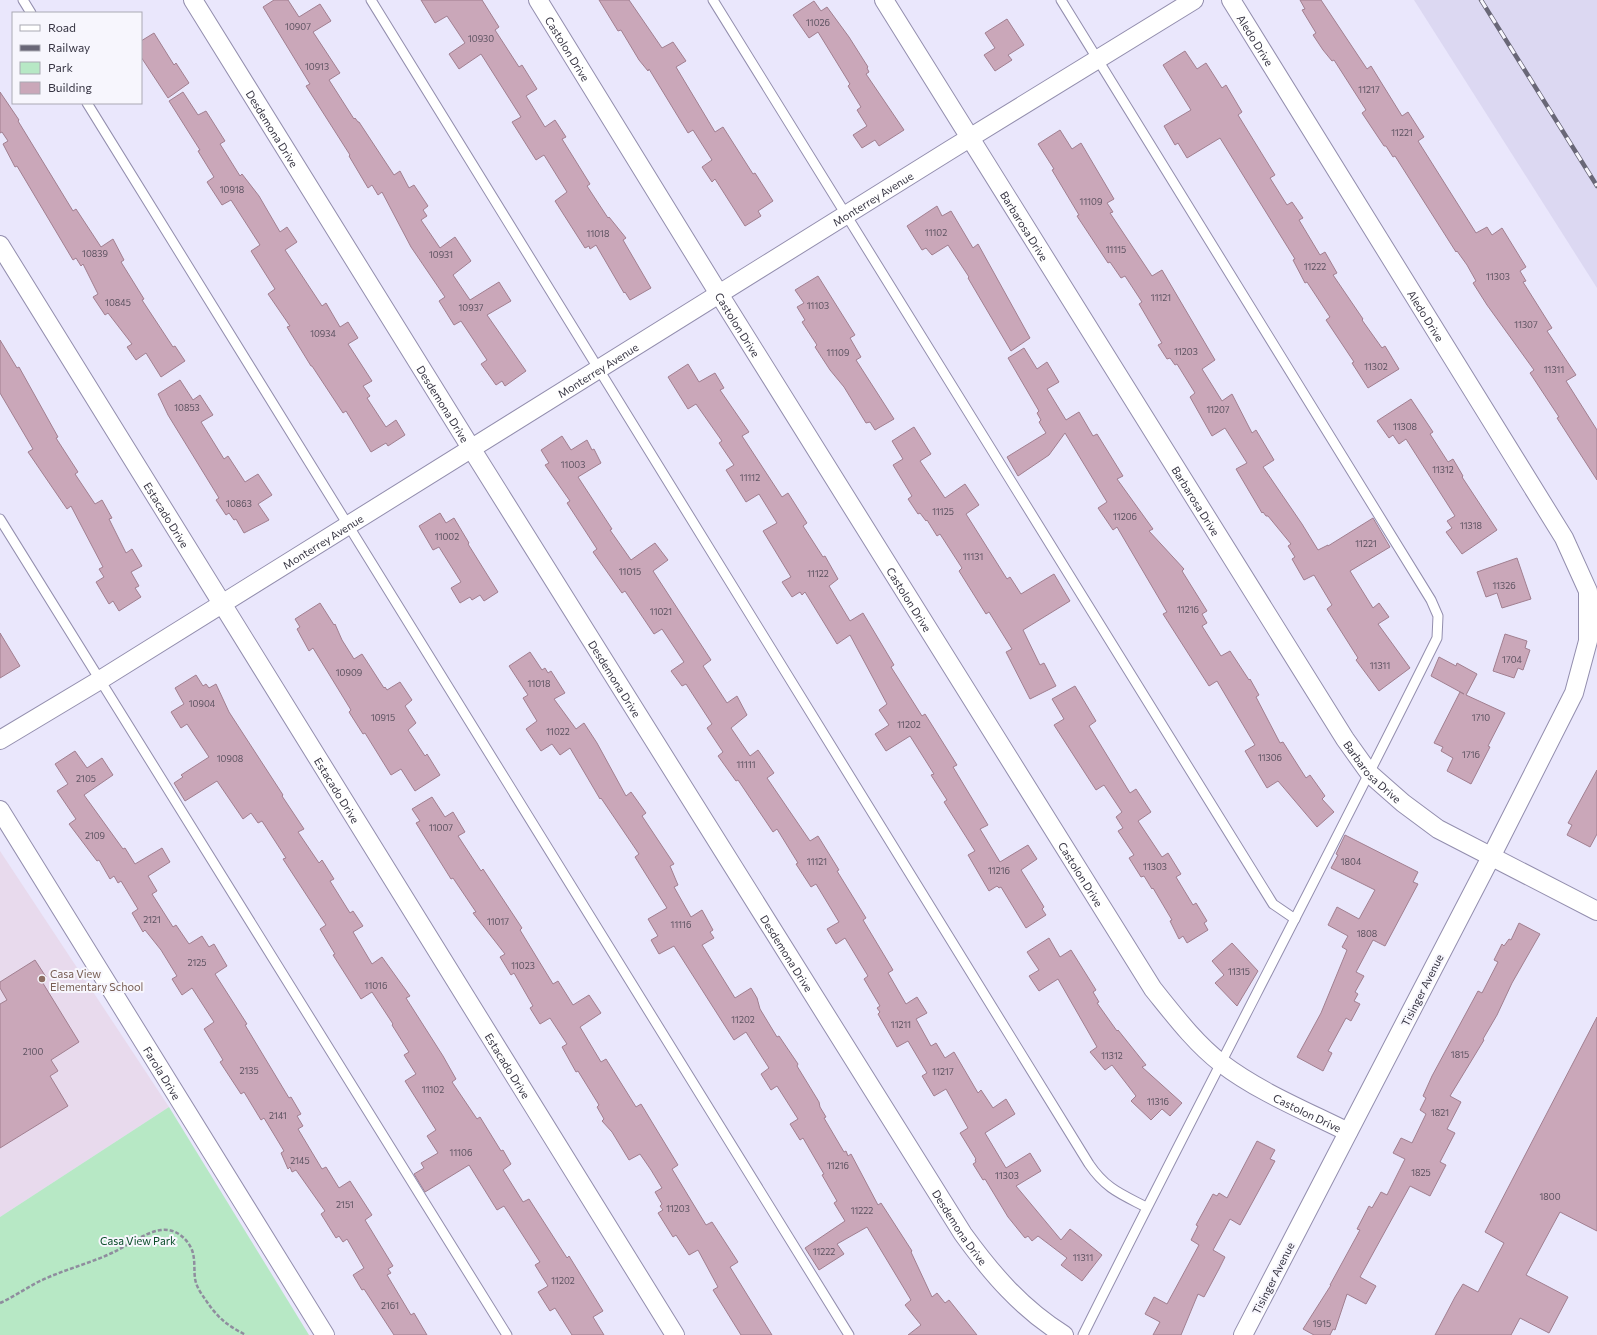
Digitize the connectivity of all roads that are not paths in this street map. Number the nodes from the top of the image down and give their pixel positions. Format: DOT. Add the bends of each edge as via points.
graph roads {
  1 [pos="23,0"];
  2 [pos="194,0"];
  3 [pos="372,0"];
  4 [pos="538,0"];
  5 [pos="713,0"];
  6 [pos="884,0"];
  7 [pos="1061,0"];
  8 [pos="1194,0"];
  9 [pos="1231,0"];
  10 [pos="30,12"];
  11 [pos="1098,60"];
  12 [pos="88,104"];
  13 [pos="970,138"];
  14 [pos="846,215"];
  15 [pos="0,245"];
  16 [pos="719,294"];
  17 [pos="599,369"];
  18 [pos="471,448"];
  19 [pos="0,519"];
  20 [pos="347,525"];
  21 [pos="222,603"];
  22 [pos="1588,641"];
  23 [pos="100,680"];
  24 [pos="0,740"];
  25 [pos="1370,774"];
  26 [pos="0,810"];
  27 [pos="1491,857"];
  28 [pos="1597,911"];
  29 [pos="1295,919"];
  30 [pos="1221,1063"];
  31 [pos="1348,1132"];
  32 [pos="1146,1207"];
  33 [pos="325,1335"];
  34 [pos="507,1335"];
  35 [pos="675,1335"];
  36 [pos="849,1335"];
  37 [pos="1064,1335"];
  38 [pos="1083,1335"];
  39 [pos="1243,1335"];
  1 -- 10 [label="lane"];
  2 -- 18 [label="street, Desdemona Drive"];
  3 -- 17 [label="lane"];
  4 -- 16 [label="street, Castolon Drive"];
  5 -- 14 [label="lane"];
  6 -- 13 [label="street, Barbarosa Drive"];
  7 -- 11 [label="lane"];
  8 -- 11 [label="street, Monterrey Avenue"];
  9 -- 22 [label="street, Aledo Drive" via="1564,538 1588,591"];
  11 -- 13 [label="street, Monterrey Avenue"];
  11 -- 25 [label="lane" via="1431,600 1438,616 1437,638"];
  12 -- 20 [label="lane"];
  13 -- 14 [label="street, Monterrey Avenue"];
  13 -- 25 [label="street, Barbarosa Drive" via="1341,732"];
  14 -- 16 [label="street, Monterrey Avenue"];
  14 -- 29 [label="lane" via="1273,904"];
  15 -- 21 [label="street, Estacado Drive"];
  16 -- 17 [label="street, Monterrey Avenue"];
  16 -- 30 [label="street, Castolon Drive" via="1153,989 1186,1030"];
  17 -- 18 [label="street, Monterrey Avenue"];
  17 -- 32 [label="lane" via="1089,1164 1099,1178 1114,1190"];
  18 -- 20 [label="street, Monterrey Avenue"];
  18 -- 37 [label="street, Desdemona Drive" via="963,1234 985,1265 1014,1297 1043,1322"];
  19 -- 23 [label="lane"];
  20 -- 21 [label="street, Monterrey Avenue"];
  20 -- 36 [label="lane"];
  21 -- 23 [label="street, Monterrey Avenue"];
  21 -- 35 [label="street, Estacado Drive"];
  22 -- 27 [label="street, Tisinger Avenue" via="1574,693"];
  23 -- 24 [label="street, Monterrey Avenue"];
  23 -- 34 [label="lane"];
  25 -- 27 [label="street, Barbarosa Drive" via="1438,829"];
  25 -- 29 [label="lane"];
  26 -- 33 [label="street, Farola Drive"];
  27 -- 28 [label="street, Barbarosa Drive"];
  27 -- 31 [label="street, Tisinger Avenue"];
  29 -- 30 [label="lane"];
  30 -- 31 [label="street, Castolon Drive" via="1257,1086"];
  30 -- 32 [label="lane"];
  31 -- 39 [label="street, Tisinger Avenue"];
  32 -- 38 [label="lane"];
}
